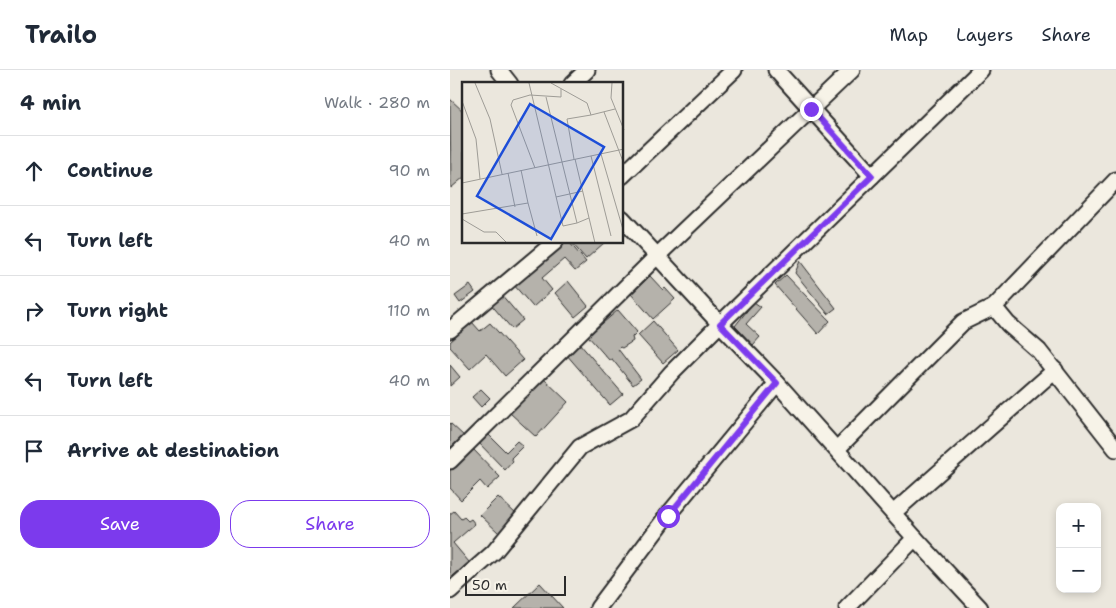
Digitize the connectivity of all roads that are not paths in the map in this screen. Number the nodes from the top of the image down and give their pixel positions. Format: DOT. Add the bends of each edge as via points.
graph roads {
  1 [pos="499,70"];
  2 [pos="587,70"];
  3 [pos="734,70"];
  4 [pos="776,70"];
  5 [pos="852,70"];
  6 [pos="981,70"];
  7 [pos="508,82"];
  8 [pos="574,82"];
  9 [pos="811,109"];
  10 [pos="624,174"];
  11 [pos="872,176"];
  12 [pos="1116,180"];
  13 [pos="624,220"];
  14 [pos="553,244"];
  15 [pos="657,256"];
  16 [pos="994,307"];
  17 [pos="720,324"];
  18 [pos="450,330"];
  19 [pos="1055,370"];
  20 [pos="777,383"];
  21 [pos="1116,448"];
  22 [pos="836,449"];
  23 [pos="450,461"];
  24 [pos="893,513"];
  25 [pos="915,538"];
  26 [pos="450,592"];
  27 [pos="598,608"];
  28 [pos="847,608"];
  29 [pos="980,608"];
  1 -- 7 [label="street"];
  2 -- 8 [label="street"];
  3 -- 10 [label="street"];
  4 -- 9 [label="street"];
  5 -- 9 [label="street"];
  6 -- 11 [label="street"];
  9 -- 11 [label="street"];
  9 -- 15 [label="street"];
  11 -- 17 [label="street"];
  12 -- 16 [label="street"];
  13 -- 15 [label="street"];
  14 -- 18 [label="street"];
  15 -- 17 [label="street"];
  15 -- 23 [label="street"];
  16 -- 19 [label="street"];
  16 -- 22 [label="street" via="964,322"];
  17 -- 20 [label="street"];
  17 -- 26 [label="street" via="631,419 580,446 494,552"];
  19 -- 21 [label="street"];
  19 -- 24 [label="street"];
  20 -- 22 [label="street"];
  20 -- 27 [label="street"];
  22 -- 24 [label="street"];
  24 -- 25 [label="street"];
  25 -- 28 [label="street"];
  25 -- 29 [label="street"];
}
